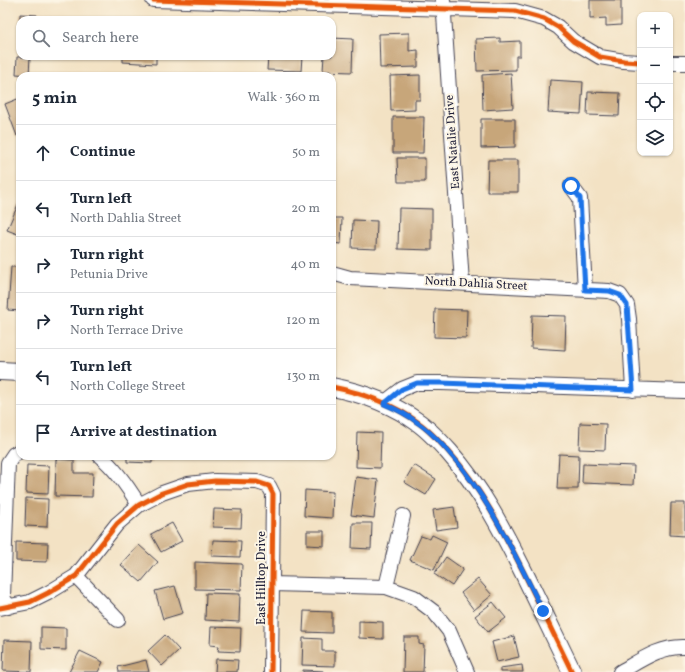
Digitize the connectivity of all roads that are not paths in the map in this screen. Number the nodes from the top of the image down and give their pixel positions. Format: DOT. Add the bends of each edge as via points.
graph roads {
  1 [pos="153,0"];
  2 [pos="274,2"];
  3 [pos="444,4"];
  4 [pos="637,62"];
  5 [pos="673,63"];
  6 [pos="685,63"];
  7 [pos="571,186"];
  8 [pos="336,274"];
  9 [pos="462,284"];
  10 [pos="585,290"];
  11 [pos="0,372"];
  12 [pos="16,372"];
  13 [pos="336,388"];
  14 [pos="633,390"];
  15 [pos="685,391"];
  16 [pos="384,404"];
  17 [pos="16,453"];
  18 [pos="105,460"];
  19 [pos="140,505"];
  20 [pos="403,516"];
  21 [pos="76,576"];
  22 [pos="272,584"];
  23 [pos="386,587"];
  24 [pos="4,608"];
  25 [pos="118,620"];
  26 [pos="685,647"];
  27 [pos="270,672"];
  28 [pos="467,672"];
  29 [pos="572,672"];
  30 [pos="620,672"];
  1 -- 2 [label="street"];
  2 -- 3 [label="street"];
  3 -- 4 [label="street" via="515,11 544,19 600,57"];
  3 -- 9 [label="street, East Natalie Drive"];
  5 -- 6 [label="street"];
  7 -- 10 [label="street" via="580,198"];
  8 -- 9 [label="street, North Dahlia Street" via="350,278"];
  9 -- 10 [label="street, North Dahlia Street"];
  10 -- 14 [label="street, North Dahlia Street" via="609,291 620,295 627,305"];
  11 -- 12 [label="main road"];
  13 -- 16 [label="main road" via="364,395"];
  14 -- 15 [label="street"];
  14 -- 16 [label="street" via="417,383 402,389"];
  16 -- 29 [label="main road" via="419,423 460,464 484,499 517,560"];
  17 -- 24 [label="street" via="8,463"];
  18 -- 19 [label="street"];
  19 -- 21 [label="street" via="117,524"];
  19 -- 22 [label="street, East Hilltop Drive" via="162,493 188,484 215,481 257,482 269,486 273,494"];
  20 -- 23 [label="street"];
  21 -- 24 [label="street" via="30,602"];
  21 -- 25 [label="street"];
  22 -- 23 [label="street"];
  22 -- 27 [label="street, East Hilltop Drive"];
  23 -- 28 [label="street" via="414,597 434,612 449,631"];
  26 -- 30 [label="street" via="654,652"];
}
